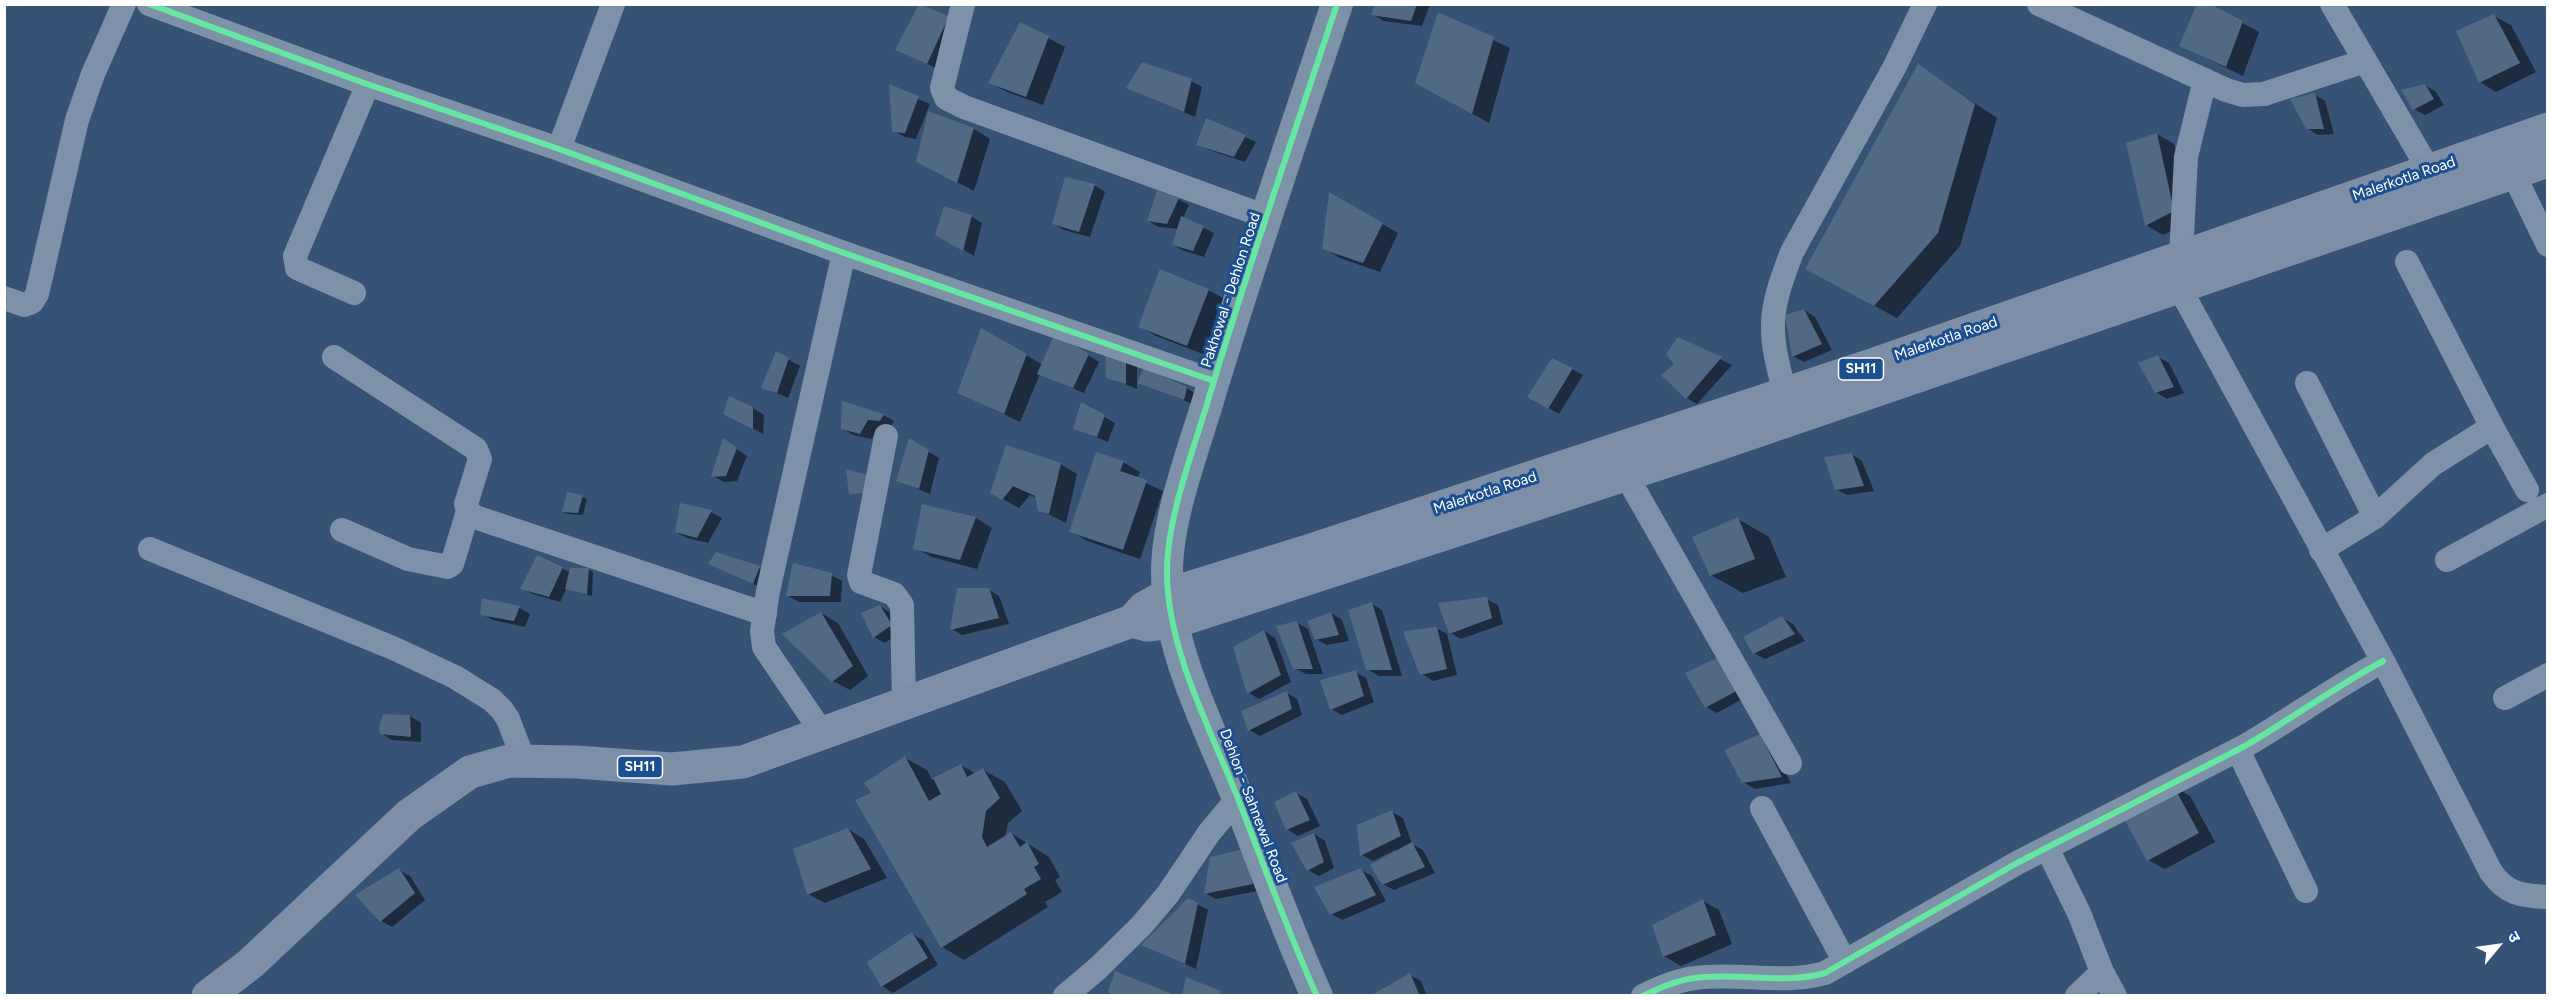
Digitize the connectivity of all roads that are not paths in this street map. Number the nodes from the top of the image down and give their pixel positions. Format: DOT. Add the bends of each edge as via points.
graph roads {
  1 [pos="124,4"];
  2 [pos="149,4"];
  3 [pos="613,4"];
  4 [pos="963,4"];
  5 [pos="1337,4"];
  6 [pos="1925,4"];
  7 [pos="2039,4"];
  8 [pos="2332,4"];
  9 [pos="2365,61"];
  10 [pos="2205,80"];
  11 [pos="368,84"];
  12 [pos="2547,129"];
  13 [pos="559,149"];
  14 [pos="2547,161"];
  15 [pos="2429,170"];
  16 [pos="2512,173"];
  17 [pos="1267,217"];
  18 [pos="2547,245"];
  19 [pos="844,253"];
  20 [pos="2407,262"];
  21 [pos="2180,272"];
  22 [pos="354,293"];
  23 [pos="4,298"];
  24 [pos="334,357"];
  25 [pos="1214,381"];
  26 [pos="2307,383"];
  27 [pos="1785,394"];
  28 [pos="2492,427"];
  29 [pos="886,436"];
  30 [pos="1626,475"];
  31 [pos="2527,490"];
  32 [pos="2547,505"];
  33 [pos="468,511"];
  34 [pos="2375,517"];
  35 [pos="342,530"];
  36 [pos="150,549"];
  37 [pos="2321,550"];
  38 [pos="2447,560"];
  39 [pos="1171,608"];
  40 [pos="765,614"];
  41 [pos="2383,661"];
  42 [pos="2547,675"];
  43 [pos="2505,698"];
  44 [pos="904,705"];
  45 [pos="823,734"];
  46 [pos="2238,750"];
  47 [pos="524,761"];
  48 [pos="1790,763"];
  49 [pos="1238,798"];
  50 [pos="1762,808"];
  51 [pos="2047,848"];
  52 [pos="2306,891"];
  53 [pos="2547,897"];
  54 [pos="1845,962"];
  55 [pos="2102,972"];
  56 [pos="208,996"];
  57 [pos="1065,996"];
  58 [pos="1317,996"];
  59 [pos="1643,996"];
  60 [pos="2077,996"];
  61 [pos="2115,996"];
  1 -- 23 [label="street" via="84,99 37,294 24,305"];
  2 -- 11 [label="street"];
  3 -- 13 [label="street"];
  4 -- 17 [label="street" via="942,88 946,98"];
  5 -- 17 [label="street, Pakhowal - Dehlon Road"];
  6 -- 27 [label="street" via="1792,252 1782,278 1773,330"];
  7 -- 10 [label="street"];
  8 -- 9 [label="street"];
  9 -- 10 [label="street" via="2254,96"];
  9 -- 15 [label="street"];
  10 -- 21 [label="street" via="2186,157"];
  11 -- 13 [label="street"];
  11 -- 22 [label="street" via="295,256 297,268"];
  12 -- 15 [label="main road, Malerkotla Road / SH11"];
  13 -- 19 [label="street"];
  14 -- 16 [label="main road, Malerkotla Road / SH11"];
  15 -- 21 [label="main road, Malerkotla Road / SH11"];
  16 -- 18 [label="street"];
  16 -- 21 [label="main road, Malerkotla Road / SH11"];
  17 -- 25 [label="street, Pakhowal - Dehlon Road"];
  19 -- 25 [label="street"];
  19 -- 40 [label="street"];
  20 -- 28 [label="street"];
  21 -- 27 [label="main road, Malerkotla Road / SH11"];
  21 -- 30 [label="main road, Malerkotla Road / SH11"];
  21 -- 37 [label="street"];
  24 -- 33 [label="street" via="476,449 480,459 466,504"];
  25 -- 39 [label="street, Pakhowal - Dehlon Road" via="1181,489 1169,544"];
  26 -- 34 [label="street"];
  27 -- 39 [label="main road, Malerkotla Road / SH11" via="1308,551"];
  28 -- 31 [label="street"];
  28 -- 34 [label="street" via="2433,464"];
  29 -- 44 [label="street" via="859,575 863,584 894,594 902,604"];
  30 -- 39 [label="main road, Malerkotla Road / SH11"];
  30 -- 48 [label="street"];
  32 -- 38 [label="street"];
  33 -- 35 [label="street" via="448,567 408,559"];
  33 -- 40 [label="street" via="475,517"];
  34 -- 37 [label="street"];
  36 -- 47 [label="street" via="455,677 502,710"];
  37 -- 41 [label="street"];
  39 -- 44 [label="main road, SH11" via="1147,626 1132,621"];
  39 -- 49 [label="street, Dehlon - Sahnewal Road" via="1188,676"];
  40 -- 45 [label="street" via="764,647"];
  41 -- 46 [label="street"];
  41 -- 53 [label="street" via="2499,883 2519,896"];
  42 -- 43 [label="street"];
  44 -- 45 [label="main road, SH11"];
  45 -- 47 [label="main road, SH11" via="743,762 681,769"];
  46 -- 51 [label="street"];
  46 -- 52 [label="street"];
  47 -- 56 [label="main road, SH11" via="470,772 409,815 250,964"];
  49 -- 57 [label="street" via="1141,926"];
  49 -- 58 [label="street, Dehlon - Sahnewal Road"];
  50 -- 54 [label="street"];
  51 -- 54 [label="street"];
  51 -- 55 [label="street"];
  54 -- 59 [label="street" via="1825,973 1800,978 1694,978"];
  55 -- 60 [label="street"];
  55 -- 61 [label="street"];
}
